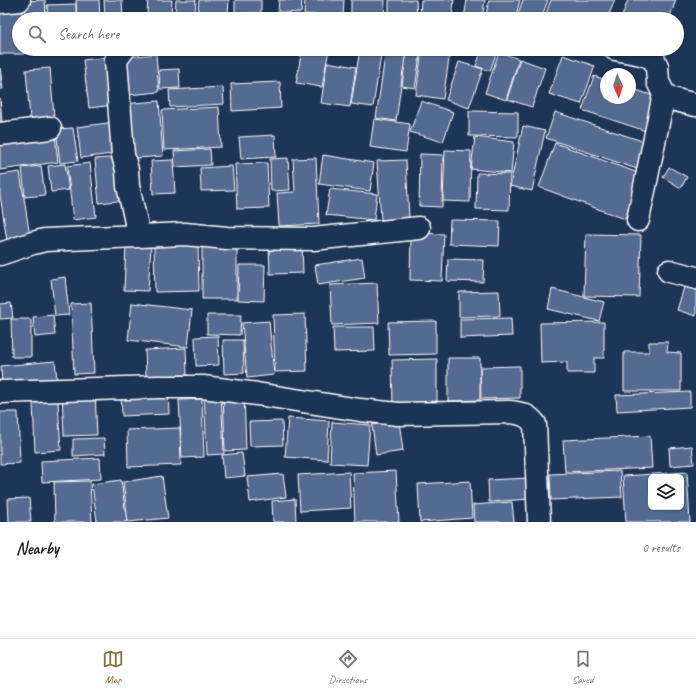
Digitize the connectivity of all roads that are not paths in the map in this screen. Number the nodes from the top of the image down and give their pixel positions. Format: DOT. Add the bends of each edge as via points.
graph roads {
  1 [pos="19,0"];
  2 [pos="0,2"];
  3 [pos="118,56"];
  4 [pos="647,56"];
  5 [pos="664,94"];
  6 [pos="696,105"];
  7 [pos="50,128"];
  8 [pos="0,134"];
  9 [pos="638,220"];
  10 [pos="419,228"];
  11 [pos="139,236"];
  12 [pos="0,254"];
  13 [pos="669,271"];
  14 [pos="696,278"];
  15 [pos="0,392"];
  16 [pos="539,522"];
  1 -- 2 [label="street"];
  3 -- 11 [label="street" via="116,60 123,155"];
  4 -- 5 [label="street" via="653,58 657,66 658,82"];
  5 -- 6 [label="street"];
  5 -- 9 [label="street"];
  7 -- 8 [label="street"];
  10 -- 11 [label="street" via="312,239 227,238 185,234"];
  11 -- 12 [label="street" via="45,240"];
  13 -- 14 [label="street"];
  15 -- 16 [label="street" via="203,387 398,414 523,414 535,424"];
}
